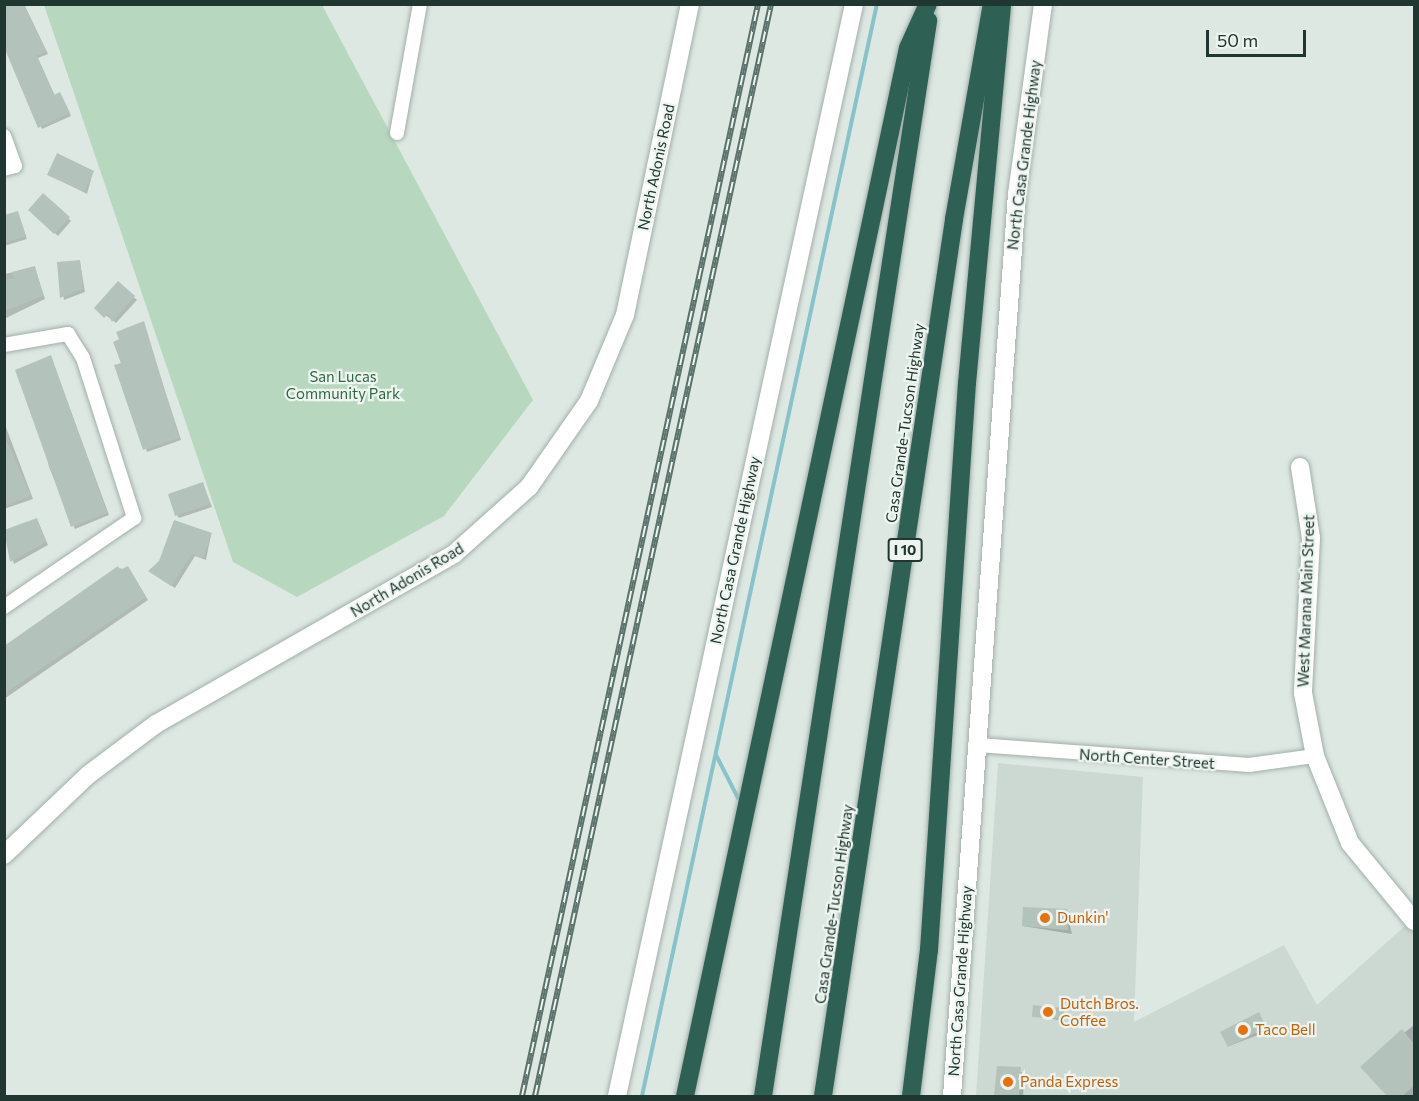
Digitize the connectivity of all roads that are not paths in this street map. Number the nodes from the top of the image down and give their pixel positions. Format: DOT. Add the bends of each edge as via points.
graph roads {
  1 [pos="420,4"];
  2 [pos="690,4"];
  3 [pos="854,4"];
  4 [pos="930,4"];
  5 [pos="992,4"];
  6 [pos="1002,4"];
  7 [pos="1043,4"];
  8 [pos="397,134"];
  9 [pos="4,136"];
  10 [pos="10,168"];
  11 [pos="4,345"];
  12 [pos="1300,467"];
  13 [pos="6,604"];
  14 [pos="978,745"];
  15 [pos="1315,756"];
  16 [pos="4,855"];
  17 [pos="1414,921"];
  18 [pos="617,1096"];
  19 [pos="685,1096"];
  20 [pos="763,1096"];
  21 [pos="823,1096"];
  22 [pos="910,1096"];
  23 [pos="952,1096"];
  1 -- 8 [label="street"];
  2 -- 16 [label="street, North Adonis Road" via="625,315 589,401 529,487 454,554 156,724 88,775"];
  3 -- 18 [label="street, North Casa Grande Highway"];
  4 -- 19 [label="highway" via="908,48"];
  4 -- 20 [label="highway"];
  5 -- 21 [label="highway, Casa Grande-Tucson Highway / I 10" via="954,219"];
  6 -- 22 [label="highway" via="967,383 929,950"];
  7 -- 14 [label="street, North Casa Grande Highway" via="1017,194"];
  9 -- 10 [label="street"];
  11 -- 13 [label="street" via="68,334 83,358 135,518"];
  12 -- 15 [label="street, West Marana Main Street" via="1311,538 1303,693"];
  14 -- 15 [label="street, North Center Street" via="1249,765"];
  14 -- 23 [label="street, North Casa Grande Highway"];
  15 -- 17 [label="street, West Marana Main Street" via="1350,843"];
}
